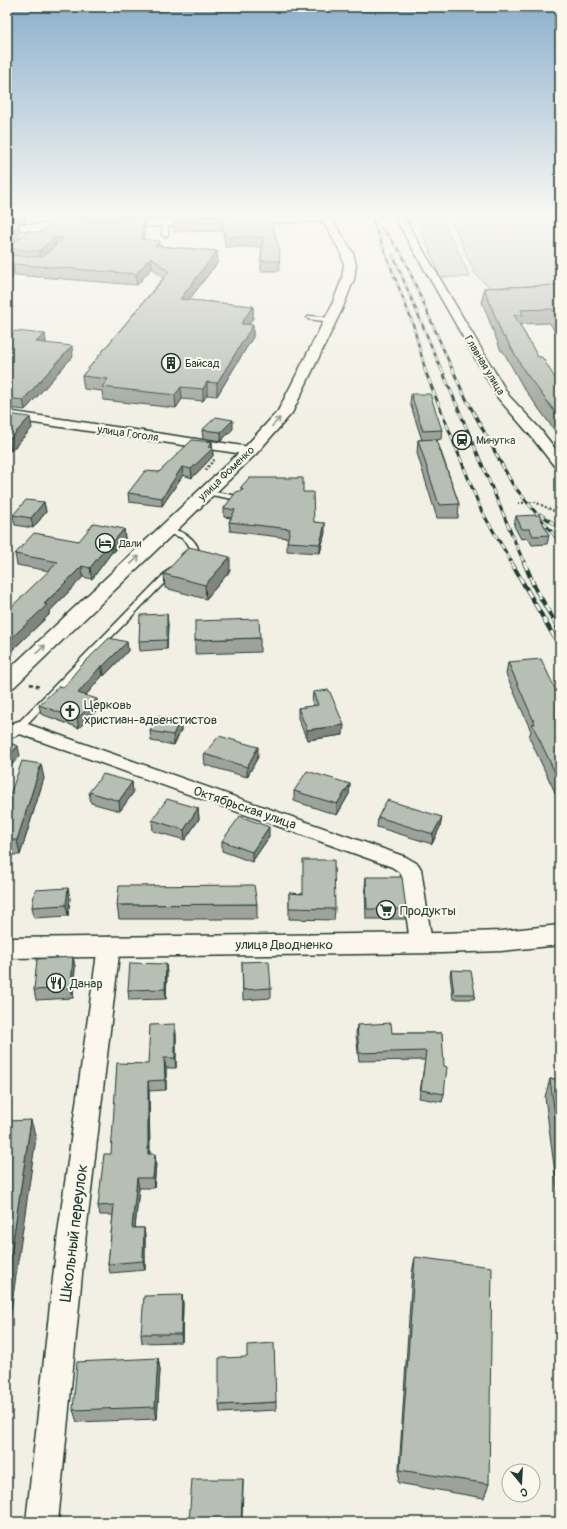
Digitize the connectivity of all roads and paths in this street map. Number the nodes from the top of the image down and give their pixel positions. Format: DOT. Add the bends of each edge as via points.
graph roads {
  1 [pos="345,287"];
  2 [pos="440,287"];
  3 [pos="310,318"];
  4 [pos="331,320"];
  5 [pos="7,415"];
  6 [pos="229,448"];
  7 [pos="250,451"];
  8 [pos="560,464"];
  9 [pos="201,473"];
  10 [pos="206,492"];
  11 [pos="238,498"];
  12 [pos="518,503"];
  13 [pos="554,511"];
  14 [pos="165,531"];
  15 [pos="9,678"];
  16 [pos="13,730"];
  17 [pos="560,935"];
  18 [pos="422,943"];
  19 [pos="108,946"];
  20 [pos="7,948"];
  21 [pos="42,1522"];
  1 -- 4 [label="street, улица Фоменко"];
  2 -- 8 [label="street, Главная улица" via="504,398"];
  3 -- 4 [label="lane"];
  7 -- 4 [label="street, улица Фоменко, one-way" via="285,413"];
  5 -- 6 [label="street, улица Гоголя"];
  6 -- 7 [label="street, улица Гоголя"];
  6 -- 9 [label="path"];
  7 -- 10 [label="street, улица Фоменко"];
  10 -- 11 [label="lane"];
  10 -- 14 [label="street, улица Фоменко"];
  12 -- 13 [label="path" via="535,502"];
  15 -- 14 [label="street, улица Фоменко, one-way"];
  14 -- 16 [label="lane" via="187,537 193,542 194,548"];
  16 -- 18 [label="street, Октябрьская улица" via="399,862 411,869"];
  17 -- 18 [label="street, улица Дводненко" via="505,941"];
  18 -- 19 [label="street, улица Дводненко"];
  19 -- 20 [label="street, улица Дводненко"];
  19 -- 21 [label="street, Школьный переулок" via="72,1233"];
}
